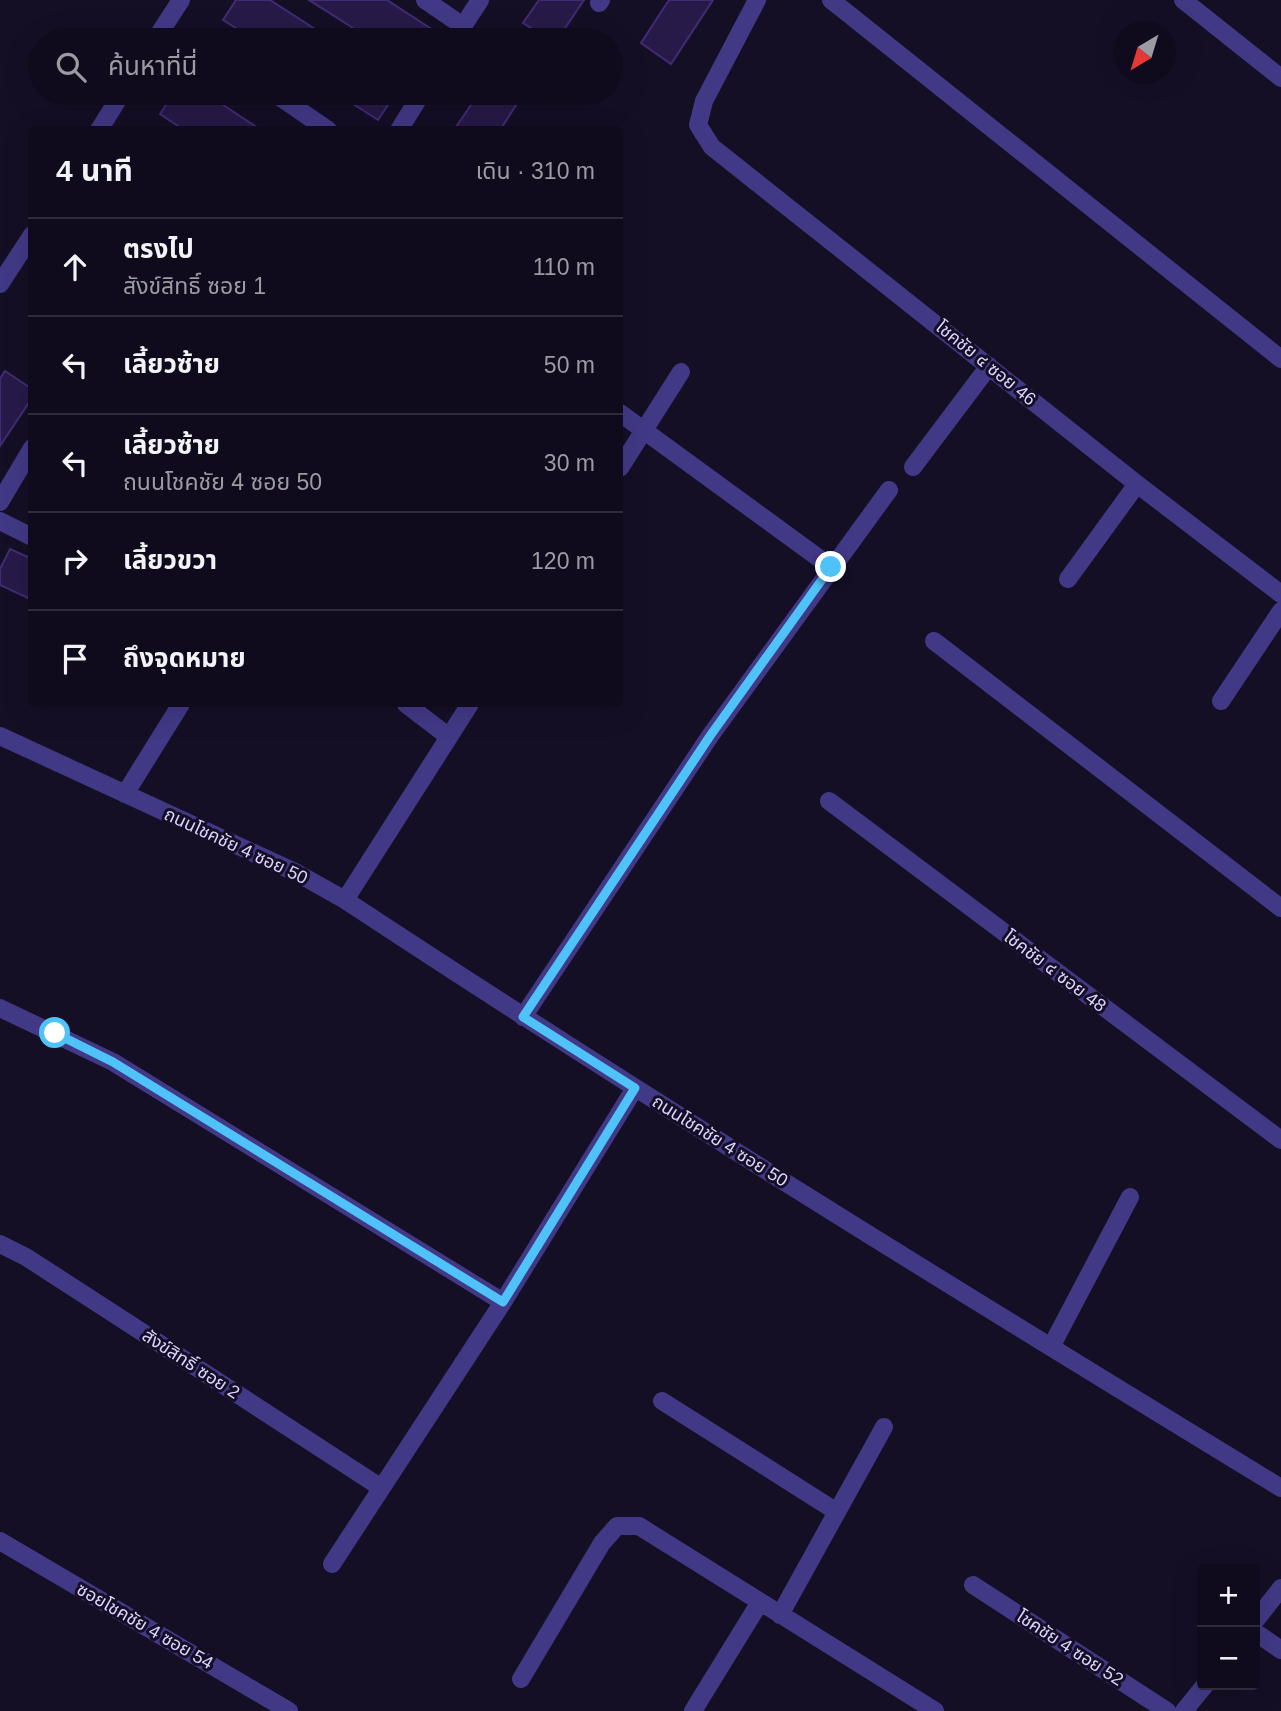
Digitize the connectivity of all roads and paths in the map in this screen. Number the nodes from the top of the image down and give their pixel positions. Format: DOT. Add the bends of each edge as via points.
graph roads {
  1 [pos="181,0"];
  2 [pos="425,0"];
  3 [pos="480,0"];
  4 [pos="757,0"];
  5 [pos="831,0"];
  6 [pos="1183,0"];
  7 [pos="163,28"];
  8 [pos="454,28"];
  9 [pos="462,28"];
  10 [pos="1281,78"];
  11 [pos="115,105"];
  12 [pos="292,105"];
  13 [pos="415,105"];
  14 [pos="101,126"];
  15 [pos="322,126"];
  16 [pos="401,126"];
  17 [pos="28,241"];
  18 [pos="0,284"];
  19 [pos="1281,359"];
  20 [pos="989,366"];
  21 [pos="681,372"];
  22 [pos="623,415"];
  23 [pos="644,429"];
  24 [pos="28,455"];
  25 [pos="623,463"];
  26 [pos="913,467"];
  27 [pos="1137,484"];
  28 [pos="889,490"];
  29 [pos="0,502"];
  30 [pos="0,521"];
  31 [pos="28,535"];
  32 [pos="831,567"];
  33 [pos="1068,579"];
  34 [pos="1281,594"];
  35 [pos="1281,611"];
  36 [pos="934,641"];
  37 [pos="1221,701"];
  38 [pos="179,707"];
  39 [pos="410,707"];
  40 [pos="468,707"];
  41 [pos="0,736"];
  42 [pos="449,737"];
  43 [pos="125,794"];
  44 [pos="829,802"];
  45 [pos="345,900"];
  46 [pos="1281,908"];
  47 [pos="0,1008"];
  48 [pos="523,1017"];
  49 [pos="635,1088"];
  50 [pos="1281,1140"];
  51 [pos="1130,1197"];
  52 [pos="0,1244"];
  53 [pos="503,1302"];
  54 [pos="1051,1347"];
  55 [pos="663,1401"];
  56 [pos="884,1426"];
  57 [pos="380,1488"];
  58 [pos="1281,1488"];
  59 [pos="837,1511"];
  60 [pos="0,1541"];
  61 [pos="332,1564"];
  62 [pos="973,1585"];
  63 [pos="1281,1588"];
  64 [pos="760,1602"];
  65 [pos="780,1615"];
  66 [pos="1260,1615"];
  67 [pos="1260,1635"];
  68 [pos="1281,1650"];
  69 [pos="521,1679"];
  70 [pos="1201,1690"];
  71 [pos="289,1711"];
  72 [pos="694,1711"];
  73 [pos="935,1711"];
  74 [pos="1167,1711"];
  75 [pos="1184,1711"];
  1 -- 7 [label="street"];
  2 -- 8 [label="street"];
  3 -- 9 [label="street"];
  4 -- 20 [label="street, โชคชัย ๔ ซอย 46" via="704,101 698,125 712,147"];
  5 -- 19 [label="street"];
  6 -- 10 [label="street"];
  11 -- 14 [label="street"];
  12 -- 15 [label="street"];
  13 -- 16 [label="street"];
  17 -- 18 [label="street"];
  20 -- 26 [label="street"];
  20 -- 27 [label="street, โชคชัย ๔ ซอย 46"];
  21 -- 23 [label="street"];
  22 -- 23 [label="street"];
  23 -- 25 [label="street"];
  23 -- 32 [label="street"];
  24 -- 29 [label="street"];
  27 -- 33 [label="street"];
  27 -- 34 [label="street, โชคชัย ๔ ซอย 46"];
  28 -- 32 [label="street"];
  30 -- 31 [label="street"];
  32 -- 48 [label="street" via="710,736"];
  35 -- 37 [label="street"];
  36 -- 46 [label="street"];
  38 -- 43 [label="street"];
  39 -- 42 [label="street"];
  40 -- 42 [label="street"];
  41 -- 43 [label="street, ถนนโชคชัย 4 ซอย 50"];
  42 -- 45 [label="street"];
  43 -- 45 [label="street, ถนนโชคชัย 4 ซอย 50"];
  44 -- 50 [label="street, โชคชัย ๔ ซอย 48"];
  45 -- 48 [label="street, ถนนโชคชัย 4 ซอย 50"];
  47 -- 53 [label="street" via="113,1062"];
  48 -- 49 [label="street, ถนนโชคชัย 4 ซอย 50"];
  49 -- 53 [label="street"];
  49 -- 54 [label="street, ถนนโชคชัย 4 ซอย 50"];
  51 -- 54 [label="street"];
  52 -- 57 [label="street, สังข์สิทธิ์ ซอย 2"];
  53 -- 57 [label="street"];
  54 -- 58 [label="street, ถนนโชคชัย 4 ซอย 50"];
  55 -- 59 [label="street"];
  56 -- 59 [label="street"];
  57 -- 61 [label="street"];
  59 -- 65 [label="street"];
  60 -- 71 [label="street, ซอยโชคชัย 4 ซอย 54"];
  62 -- 74 [label="street, โชคชัย 4 ซอย 52"];
  63 -- 66 [label="street"];
  64 -- 65 [label="street"];
  64 -- 69 [label="street" via="639,1526 617,1526 602,1543"];
  64 -- 72 [label="street"];
  65 -- 73 [label="street"];
  67 -- 68 [label="street"];
  70 -- 75 [label="street"];
}
